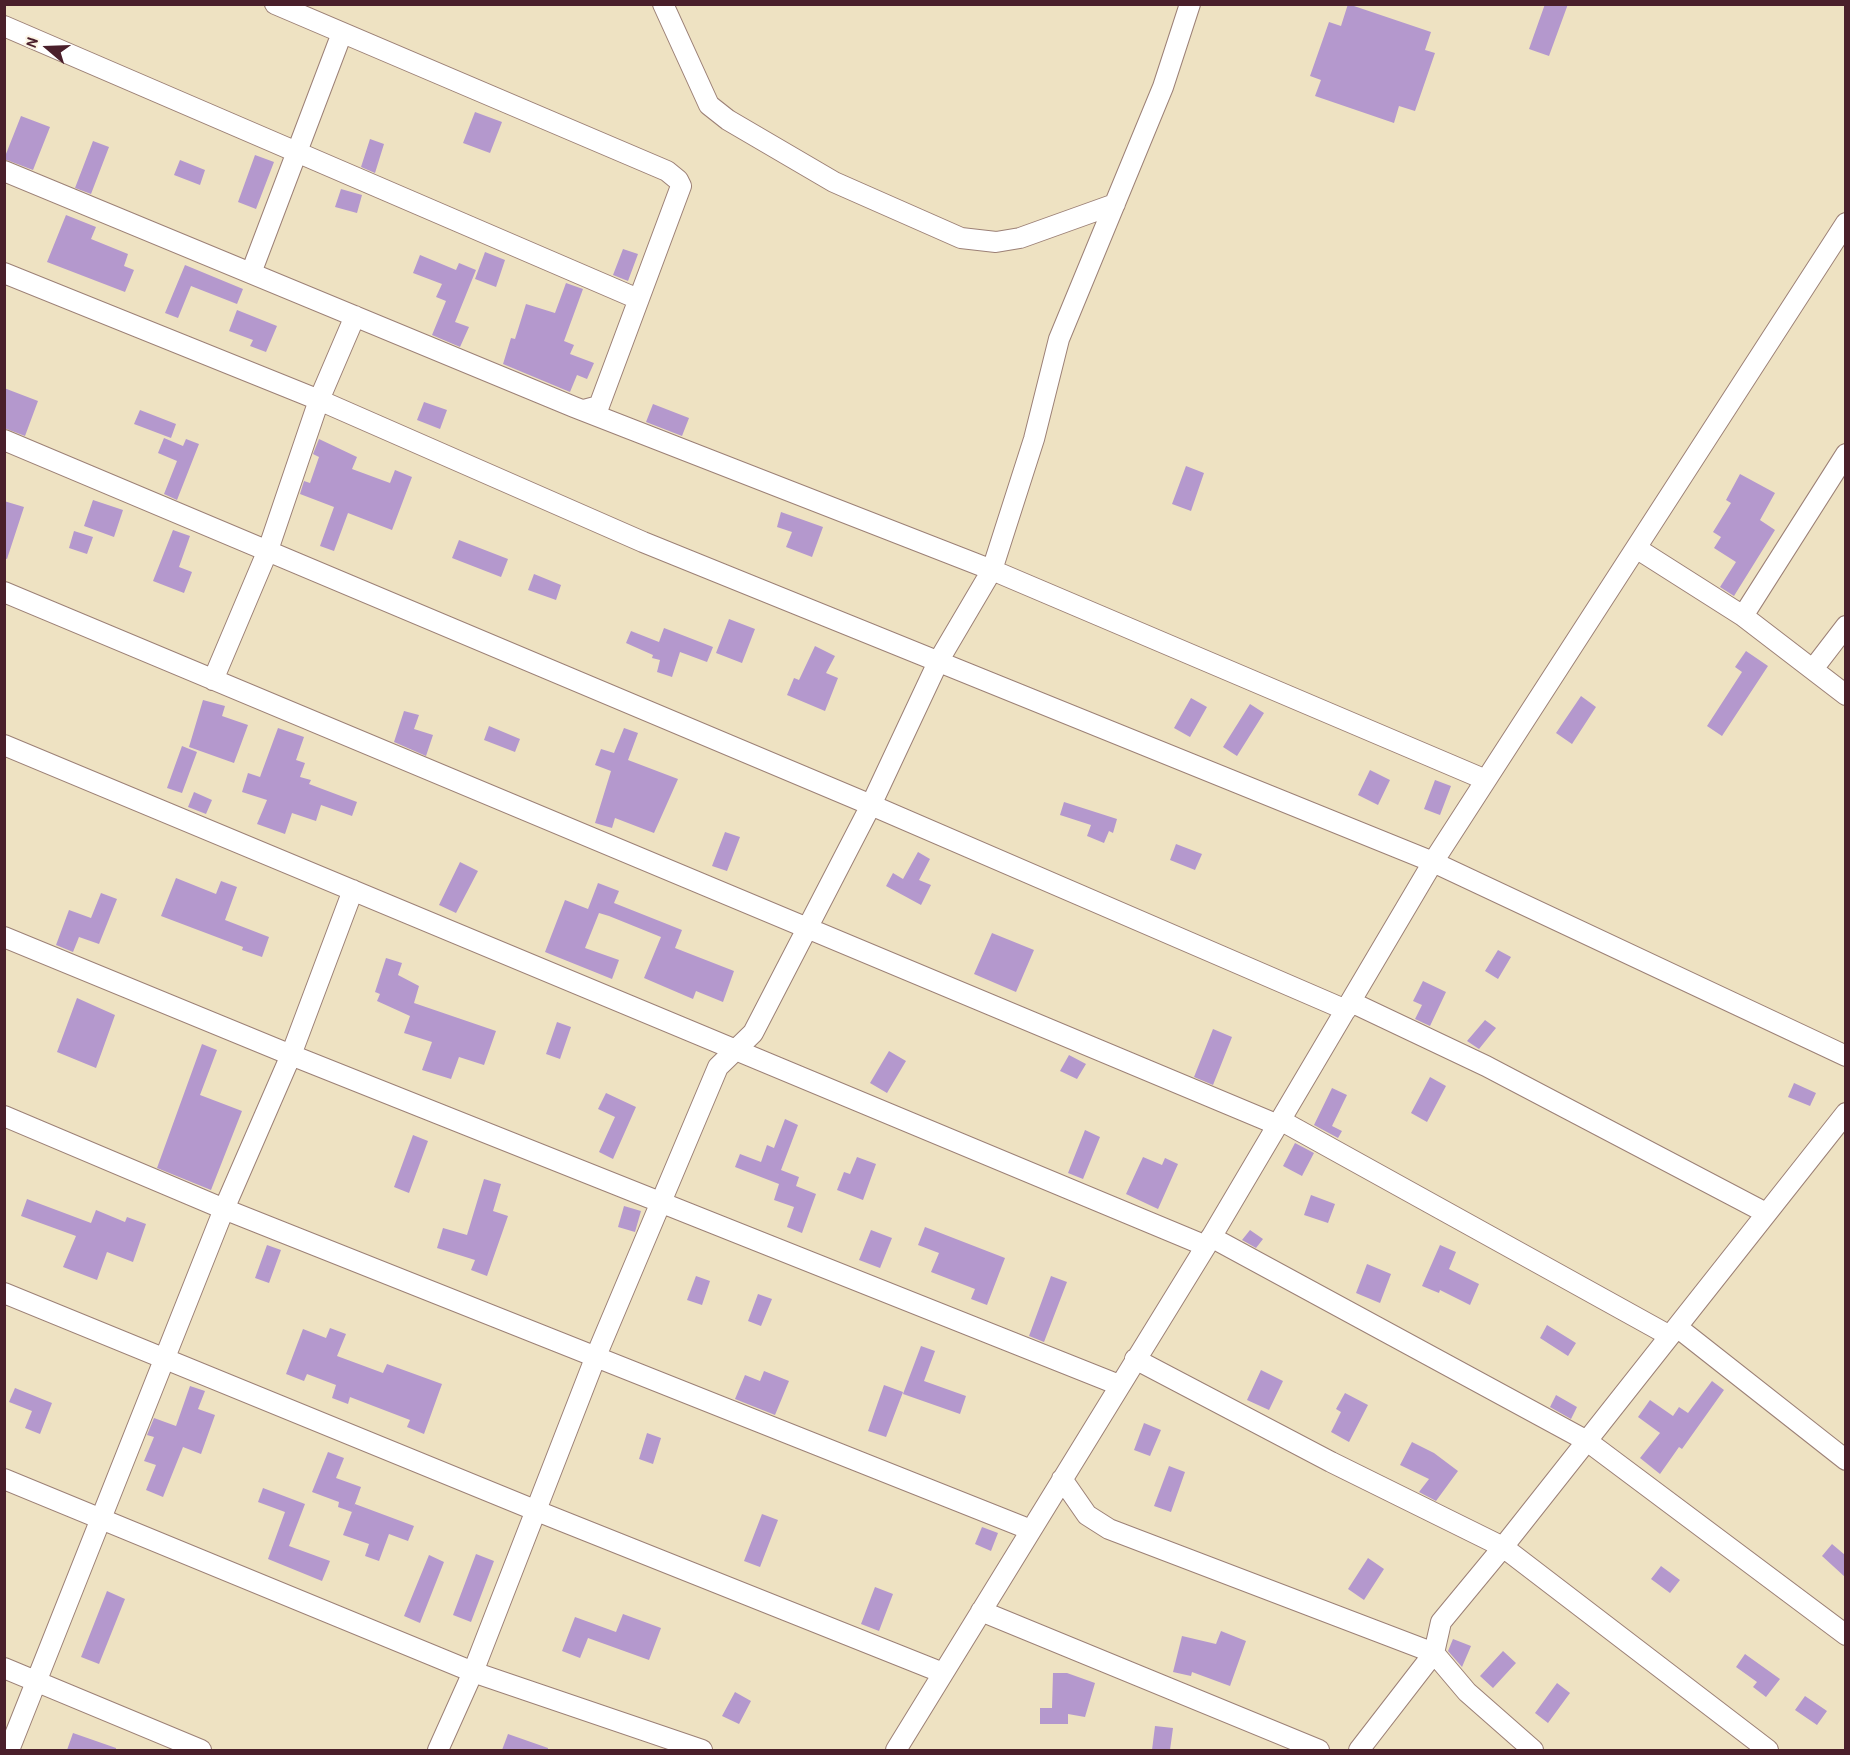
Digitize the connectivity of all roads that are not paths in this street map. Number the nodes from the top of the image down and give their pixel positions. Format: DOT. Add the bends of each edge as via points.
graph roads {
  1 [pos="275,4"];
  2 [pos="663,4"];
  3 [pos="1190,4"];
  4 [pos="4,26"];
  5 [pos="342,33"];
  6 [pos="296,150"];
  7 [pos="4,171"];
  8 [pos="1115,204"];
  9 [pos="1845,223"];
  10 [pos="4,273"];
  11 [pos="251,273"];
  12 [pos="638,299"];
  13 [pos="355,316"];
  14 [pos="319,400"];
  15 [pos="584,410"];
  16 [pos="4,440"];
  17 [pos="1845,454"];
  18 [pos="1636,548"];
  19 [pos="268,550"];
  20 [pos="992,570"];
  21 [pos="4,592"];
  22 [pos="1743,616"];
  23 [pos="1845,626"];
  24 [pos="939,660"];
  25 [pos="1813,669"];
  26 [pos="213,680"];
  27 [pos="1845,695"];
  28 [pos="4,745"];
  29 [pos="1486,780"];
  30 [pos="871,805"];
  31 [pos="1433,862"];
  32 [pos="352,890"];
  33 [pos="807,929"];
  34 [pos="4,937"];
  35 [pos="1348,1006"];
  36 [pos="736,1050"];
  37 [pos="291,1055"];
  38 [pos="1845,1056"];
  39 [pos="1845,1113"];
  40 [pos="4,1116"];
  41 [pos="1279,1122"];
  42 [pos="661,1203"];
  43 [pos="224,1209"];
  44 [pos="1766,1213"];
  45 [pos="1208,1242"];
  46 [pos="4,1293"];
  47 [pos="1674,1331"];
  48 [pos="596,1356"];
  49 [pos="166,1359"];
  50 [pos="1135,1359"];
  51 [pos="1119,1385"];
  52 [pos="1587,1441"];
  53 [pos="1845,1460"];
  54 [pos="4,1479"];
  55 [pos="1062,1479"];
  56 [pos="537,1511"];
  57 [pos="102,1519"];
  58 [pos="1030,1530"];
  59 [pos="1503,1547"];
  60 [pos="981,1611"];
  61 [pos="1845,1635"];
  62 [pos="1434,1653"];
  63 [pos="4,1668"];
  64 [pos="473,1672"];
  65 [pos="943,1673"];
  66 [pos="37,1681"];
  67 [pos="9,1750"];
  68 [pos="201,1750"];
  69 [pos="438,1750"];
  70 [pos="702,1750"];
  71 [pos="896,1750"];
  72 [pos="1319,1750"];
  73 [pos="1359,1750"];
  74 [pos="1533,1750"];
  75 [pos="1768,1750"];
  1 -- 5 [label="street"];
  2 -- 8 [label="street" via="709,105 834,182 961,238 996,242 1020,238"];
  3 -- 8 [label="street" via="1163,87"];
  4 -- 6 [label="street"];
  5 -- 6 [label="street"];
  5 -- 12 [label="street" via="667,171 678,180 681,186"];
  6 -- 11 [label="street"];
  6 -- 12 [label="street"];
  7 -- 11 [label="street"];
  8 -- 20 [label="street" via="1059,339 1034,439"];
  9 -- 18 [label="street"];
  10 -- 14 [label="street"];
  11 -- 13 [label="street"];
  12 -- 15 [label="street" via="599,406"];
  13 -- 14 [label="street"];
  13 -- 15 [label="street"];
  14 -- 19 [label="street"];
  14 -- 24 [label="street" via="643,542"];
  15 -- 20 [label="street"];
  16 -- 19 [label="street"];
  17 -- 22 [label="street"];
  18 -- 22 [label="street"];
  18 -- 29 [label="street"];
  19 -- 26 [label="street"];
  19 -- 30 [label="street"];
  20 -- 24 [label="street"];
  20 -- 29 [label="street"];
  21 -- 26 [label="street"];
  22 -- 25 [label="street"];
  23 -- 25 [label="street"];
  24 -- 30 [label="street"];
  24 -- 31 [label="street"];
  25 -- 27 [label="street"];
  26 -- 33 [label="street"];
  28 -- 32 [label="street"];
  29 -- 31 [label="street"];
  30 -- 33 [label="street"];
  30 -- 35 [label="street"];
  31 -- 35 [label="street"];
  31 -- 38 [label="street"];
  32 -- 36 [label="street"];
  32 -- 37 [label="street"];
  33 -- 36 [label="street" via="753,1033"];
  33 -- 41 [label="street"];
  34 -- 37 [label="street"];
  35 -- 41 [label="street"];
  35 -- 44 [label="street" via="1486,1066"];
  36 -- 42 [label="street" via="718,1067"];
  36 -- 45 [label="street"];
  37 -- 42 [label="street"];
  37 -- 43 [label="street"];
  39 -- 44 [label="street"];
  40 -- 43 [label="street"];
  41 -- 45 [label="street"];
  41 -- 47 [label="street"];
  42 -- 48 [label="street"];
  42 -- 51 [label="street"];
  43 -- 48 [label="street"];
  43 -- 49 [label="street"];
  44 -- 47 [label="street"];
  45 -- 50 [label="street"];
  45 -- 52 [label="street"];
  46 -- 49 [label="street"];
  47 -- 52 [label="street"];
  47 -- 53 [label="street"];
  48 -- 56 [label="street"];
  48 -- 58 [label="street"];
  49 -- 56 [label="street"];
  49 -- 57 [label="street"];
  50 -- 51 [label="street"];
  50 -- 59 [label="street"];
  51 -- 55 [label="street"];
  52 -- 59 [label="street"];
  52 -- 61 [label="street"];
  54 -- 57 [label="street"];
  55 -- 58 [label="street"];
  55 -- 62 [label="street" via="1087,1515 1109,1529"];
  56 -- 64 [label="street"];
  56 -- 65 [label="street"];
  57 -- 64 [label="street"];
  57 -- 66 [label="street"];
  58 -- 60 [label="street"];
  59 -- 62 [label="street" via="1441,1622"];
  59 -- 75 [label="street"];
  60 -- 65 [label="street"];
  60 -- 72 [label="street"];
  62 -- 73 [label="street"];
  62 -- 74 [label="street" via="1467,1692"];
  63 -- 66 [label="street"];
  64 -- 69 [label="street"];
  64 -- 70 [label="street"];
  65 -- 71 [label="street"];
  66 -- 67 [label="street"];
  66 -- 68 [label="street"];
}
